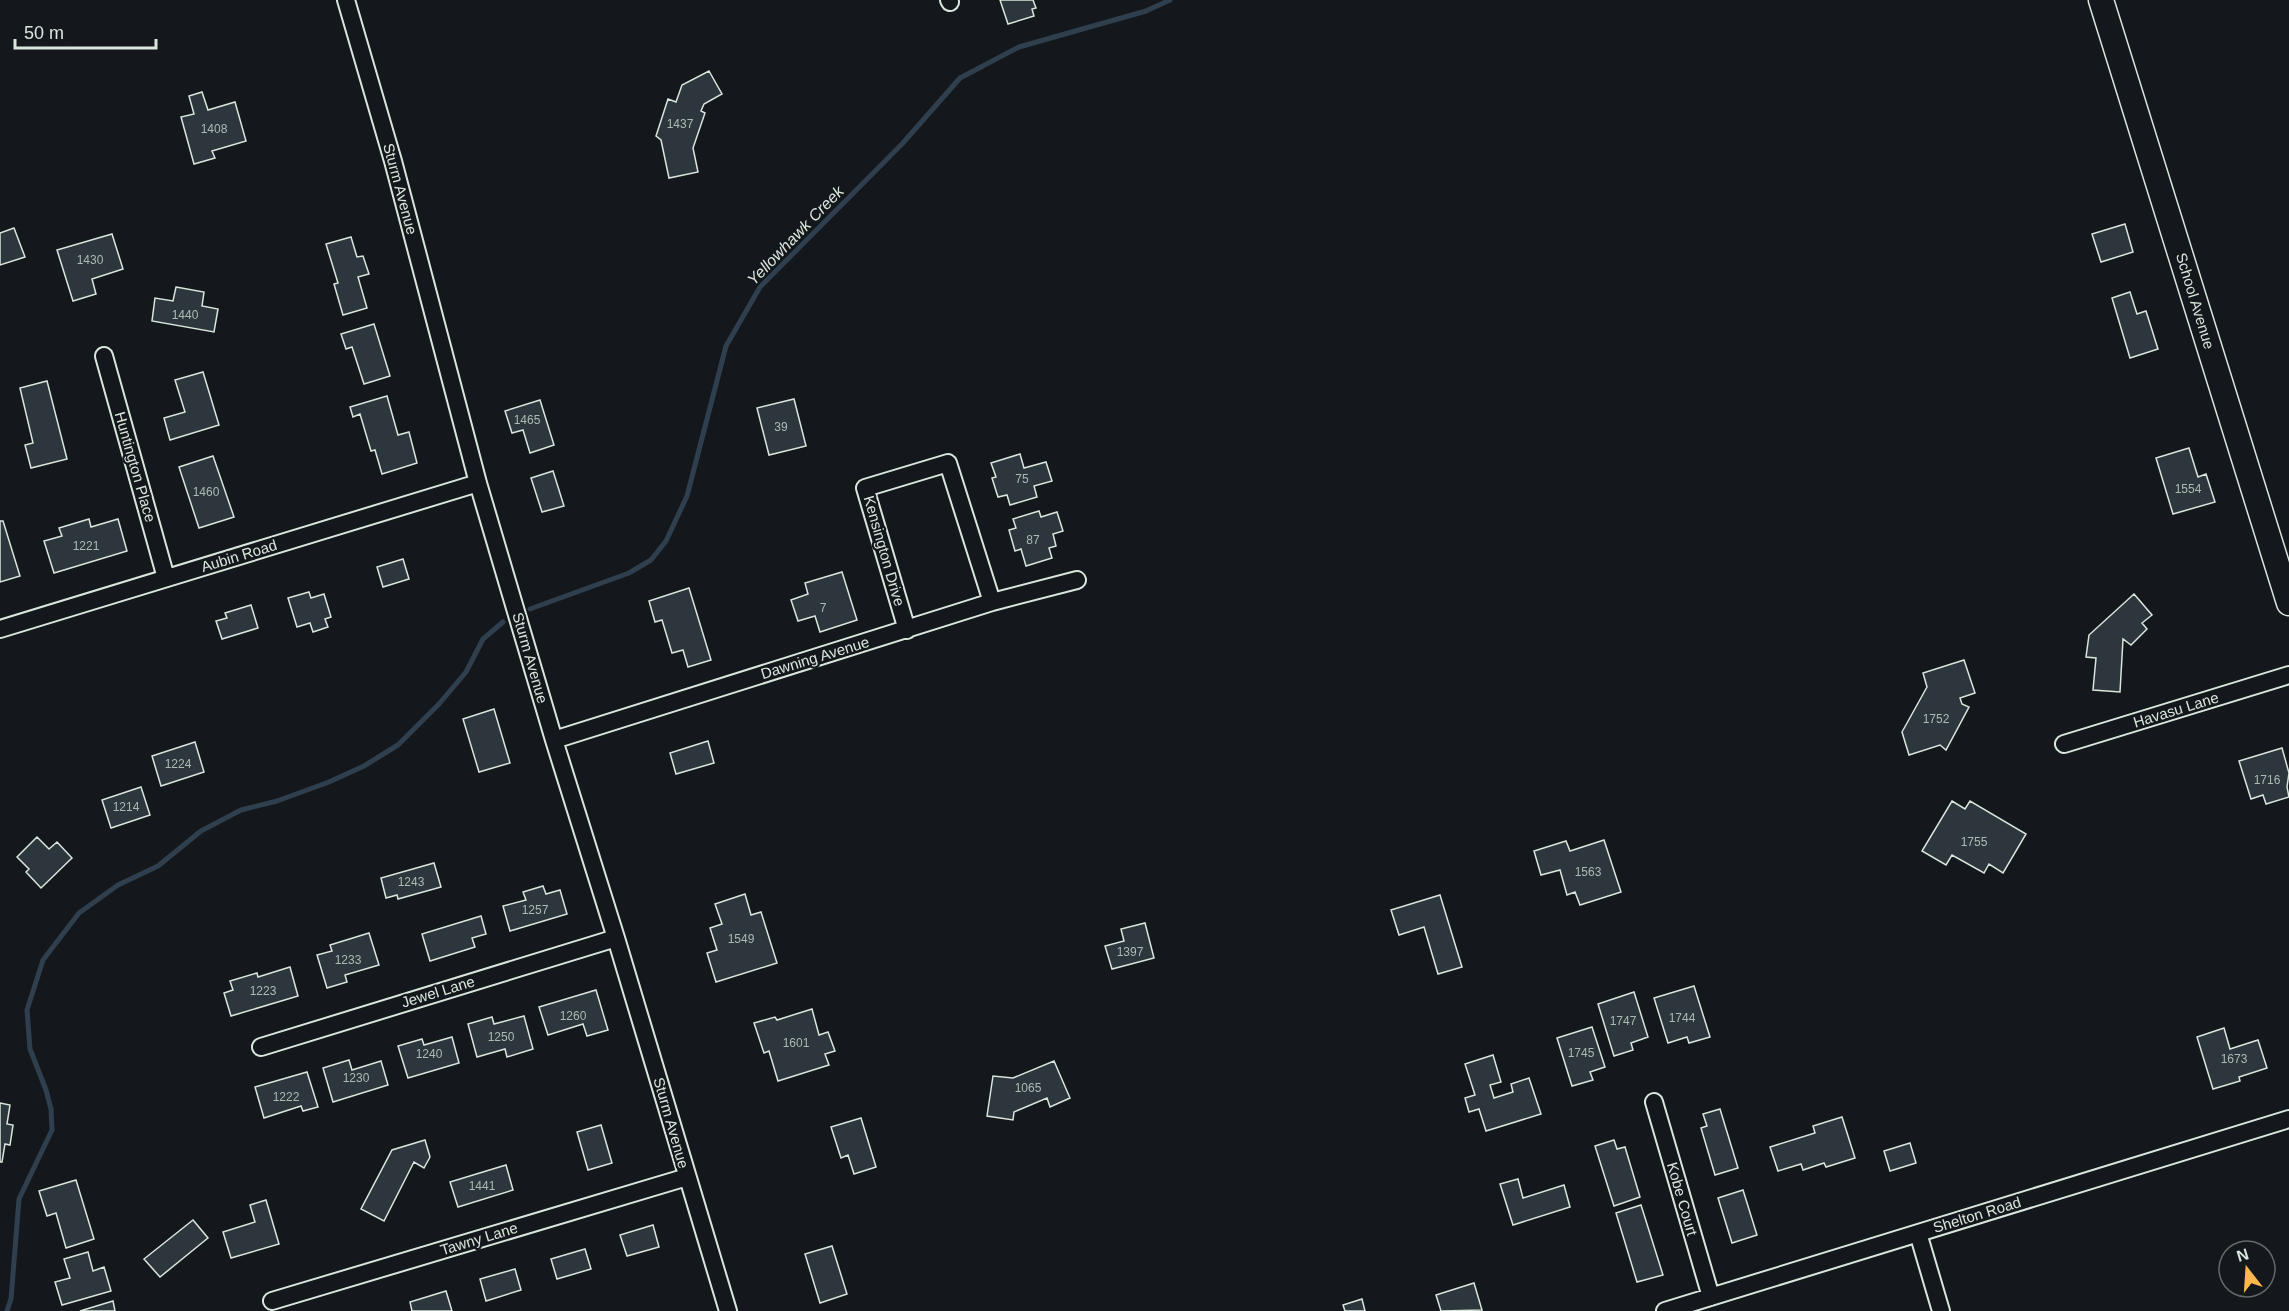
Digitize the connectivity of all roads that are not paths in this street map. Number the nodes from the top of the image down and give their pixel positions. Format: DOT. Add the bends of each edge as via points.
graph roads {
  1 [pos="346,0"];
  2 [pos="2101,0"];
  3 [pos="104,356"];
  4 [pos="478,483"];
  5 [pos="166,578"];
  6 [pos="1077,580"];
  7 [pos="992,603"];
  8 [pos="2289,603"];
  9 [pos="0,629"];
  10 [pos="907,630"];
  11 [pos="2289,675"];
  12 [pos="554,740"];
  13 [pos="2064,744"];
  14 [pos="616,938"];
  15 [pos="261,1047"];
  16 [pos="1654,1102"];
  17 [pos="2289,1119"];
  18 [pos="687,1177"];
  19 [pos="1918,1233"];
  20 [pos="1711,1297"];
  21 [pos="272,1301"];
  22 [pos="728,1311"];
  23 [pos="1665,1311"];
  24 [pos="1941,1311"];
  1 -- 4 [label="street, Sturm Avenue"];
  2 -- 8 [label="main road, School Avenue"];
  3 -- 5 [label="street, Huntington Place"];
  4 -- 5 [label="street, Aubin Road"];
  4 -- 12 [label="street, Sturm Avenue"];
  5 -- 9 [label="street, Aubin Road"];
  6 -- 7 [label="street, Dawning Avenue"];
  7 -- 10 [label="street, Dawning Avenue"];
  7 -- 10 [label="street, Kensington Drive" via="948,463 865,488"];
  10 -- 12 [label="street, Dawning Avenue"];
  11 -- 13 [label="street, Havasu Lane"];
  12 -- 14 [label="street, Sturm Avenue"];
  14 -- 15 [label="street, Jewel Lane"];
  14 -- 18 [label="street, Sturm Avenue"];
  16 -- 20 [label="street, Kobe Court"];
  17 -- 19 [label="street, Shelton Road"];
  18 -- 21 [label="street, Tawny Lane"];
  18 -- 22 [label="street, Sturm Avenue"];
  19 -- 20 [label="street, Shelton Road"];
  19 -- 24 [label="street"];
  20 -- 23 [label="street, Shelton Road"];
}
